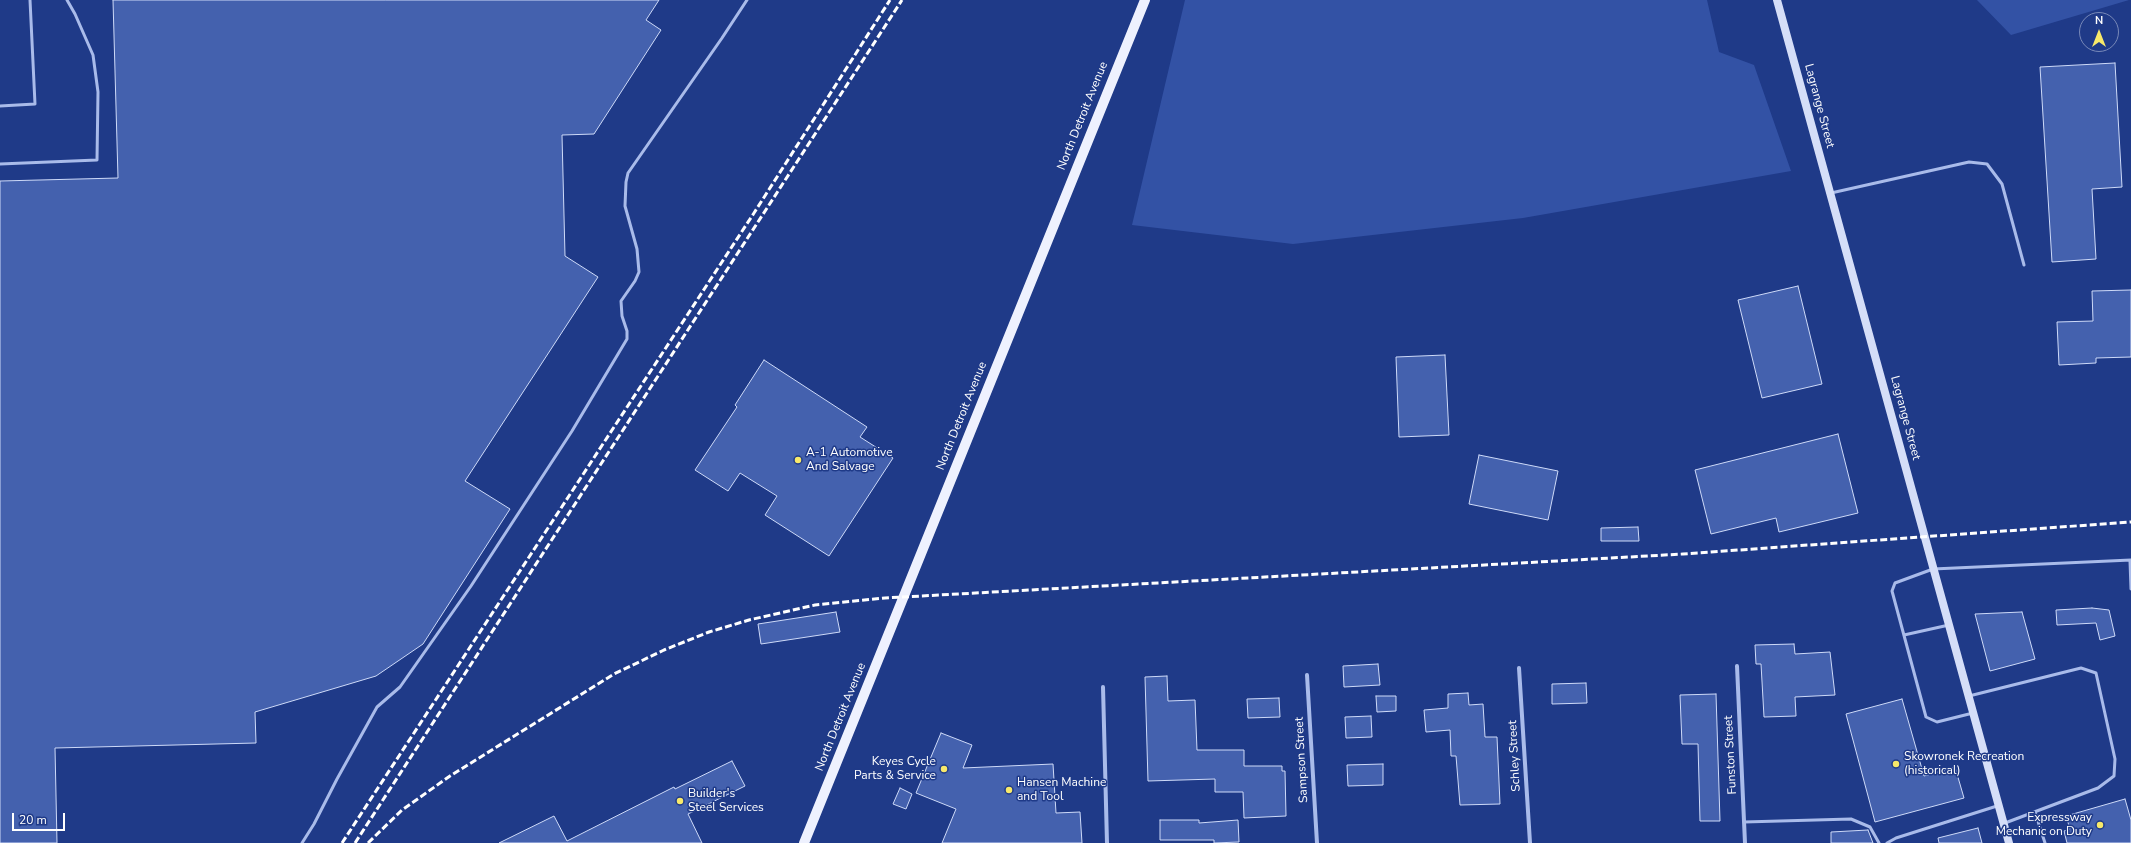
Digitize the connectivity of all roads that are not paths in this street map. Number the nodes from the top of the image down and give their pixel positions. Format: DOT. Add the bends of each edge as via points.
graph roads {
  1 [pos="30,0"];
  2 [pos="67,0"];
  3 [pos="747,0"];
  4 [pos="1145,0"];
  5 [pos="1777,0"];
  6 [pos="0,106"];
  7 [pos="0,164"];
  8 [pos="1830,193"];
  9 [pos="2024,265"];
  10 [pos="2131,560"];
  11 [pos="1933,569"];
  12 [pos="2131,589"];
  13 [pos="1950,625"];
  14 [pos="1904,635"];
  15 [pos="1737,666"];
  16 [pos="1519,668"];
  17 [pos="1307,675"];
  18 [pos="1103,687"];
  19 [pos="1969,696"];
  20 [pos="1974,713"];
  21 [pos="1999,806"];
  22 [pos="2035,812"];
  23 [pos="1744,822"];
  24 [pos="2004,824"];
  25 [pos="302,843"];
  26 [pos="804,843"];
  27 [pos="1108,843"];
  28 [pos="1316,843"];
  29 [pos="1530,843"];
  30 [pos="1745,843"];
  31 [pos="1879,843"];
  32 [pos="1887,843"];
  33 [pos="2009,843"];
  34 [pos="2045,843"];
  1 -- 6 [label="lane" via="35,104"];
  2 -- 7 [label="lane" via="93,55 98,92 97,160"];
  3 -- 25 [label="lane" via="628,173 625,206 637,249 638,272 621,301 622,316 628,331 627,339 572,431 471,586 400,688 377,707"];
  4 -- 26 [label="main road, North Detroit Avenue"];
  5 -- 8 [label="main road, Lagrange Street"];
  8 -- 9 [label="lane" via="1969,162 1986,164 2002,184"];
  8 -- 11 [label="main road, Lagrange Street"];
  10 -- 11 [label="lane"];
  10 -- 12 [label="lane"];
  11 -- 13 [label="main road, Lagrange Street"];
  11 -- 14 [label="lane" via="1895,583 1892,591"];
  13 -- 14 [label="lane"];
  13 -- 19 [label="main road, Lagrange Street"];
  14 -- 20 [label="lane" via="1926,716 1936,722"];
  15 -- 23 [label="street, Funston Street"];
  16 -- 29 [label="street, Schley Street"];
  17 -- 28 [label="street, Sampson Street"];
  18 -- 27 [label="street"];
  19 -- 20 [label="main road, Lagrange Street"];
  19 -- 22 [label="lane" via="2081,668 2096,673 2115,759 2114,776 2098,788"];
  20 -- 21 [label="main road, Lagrange Street"];
  21 -- 24 [label="main road, Lagrange Street"];
  21 -- 32 [label="lane"];
  22 -- 24 [label="lane"];
  22 -- 34 [label="lane"];
  23 -- 30 [label="street, Funston Street"];
  23 -- 31 [label="lane" via="1851,818 1870,827"];
  24 -- 33 [label="main road, Lagrange Street"];
}
